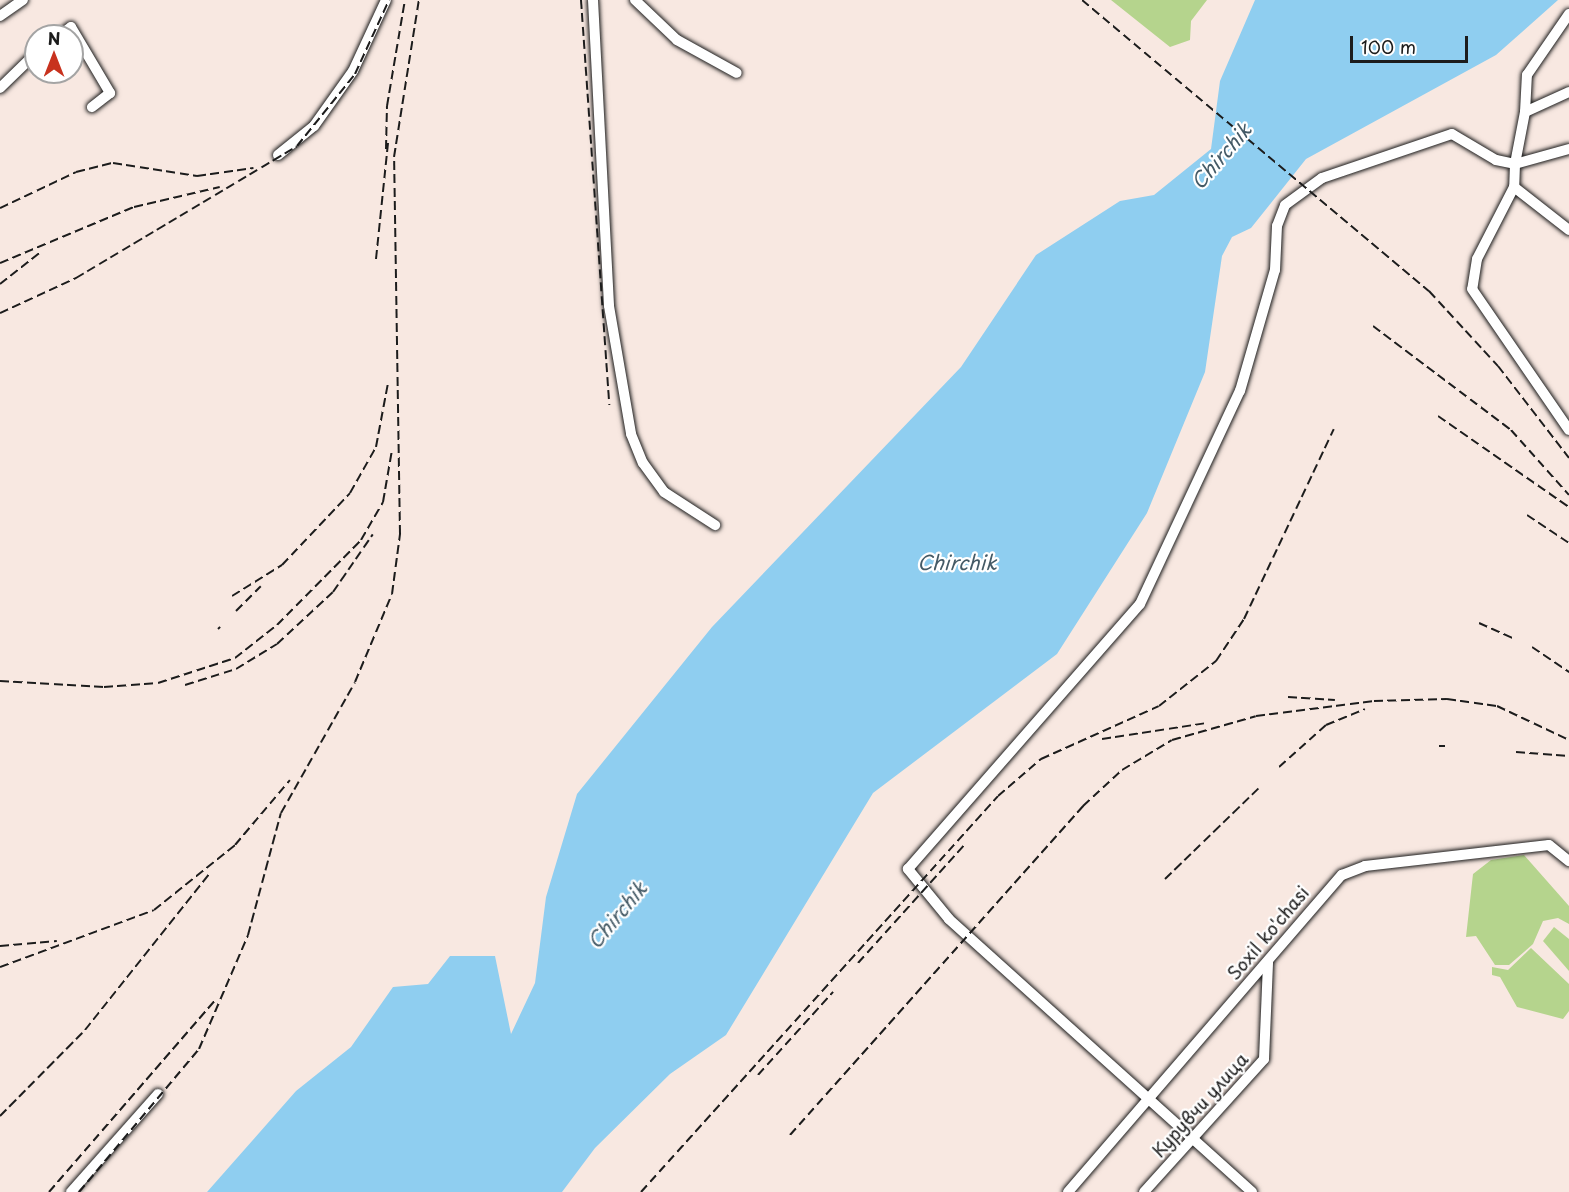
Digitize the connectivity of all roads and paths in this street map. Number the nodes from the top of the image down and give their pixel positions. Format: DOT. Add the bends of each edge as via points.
graph roads {
  1 [pos="23,0"];
  2 [pos="386,0"];
  3 [pos="593,0"];
  4 [pos="635,0"];
  5 [pos="1569,14"];
  6 [pos="0,16"];
  7 [pos="84,49"];
  8 [pos="24,65"];
  9 [pos="736,73"];
  10 [pos="0,88"];
  11 [pos="1569,92"];
  12 [pos="92,107"];
  13 [pos="1525,112"];
  14 [pos="1569,148"];
  15 [pos="278,155"];
  16 [pos="1515,164"];
  17 [pos="1514,187"];
  18 [pos="1569,230"];
  19 [pos="1569,430"];
  20 [pos="715,525"];
  21 [pos="1569,861"];
  22 [pos="1268,962"];
  23 [pos="158,1094"];
  24 [pos="1149,1100"];
  25 [pos="1193,1138"];
  26 [pos="71,1192"];
  27 [pos="1068,1192"];
  28 [pos="1144,1192"];
  29 [pos="1252,1192"];
  1 -- 6 [label="street"];
  2 -- 15 [label="street" via="353,71 314,126"];
  3 -- 20 [label="street" via="609,306 631,434 643,463 664,492"];
  4 -- 9 [label="street" via="677,40"];
  5 -- 13 [label="street" via="1527,75"];
  7 -- 12 [label="street" via="110,93"];
  8 -- 10 [label="street"];
  11 -- 13 [label="street"];
  13 -- 16 [label="street"];
  14 -- 16 [label="street"];
  16 -- 17 [label="street"];
  16 -- 24 [label="street" via="1496,160 1452,134 1322,178 1285,205 1276,226 1275,270 1240,391 1140,604 908,869 949,919"];
  17 -- 18 [label="street"];
  17 -- 19 [label="street" via="1477,259 1472,289"];
  21 -- 22 [label="street, Soxil ko'chasi" via="1549,845 1353,869 1318,898"];
  22 -- 24 [label="street, Soxil ko'chasi"];
  22 -- 25 [label="street, Курувчи улица" via="1264,1059"];
  23 -- 26 [label="street"];
  24 -- 25 [label="street"];
  24 -- 27 [label="street, Soxil ko'chasi"];
  25 -- 28 [label="street, Курувчи улица"];
  25 -- 29 [label="street"];
}
